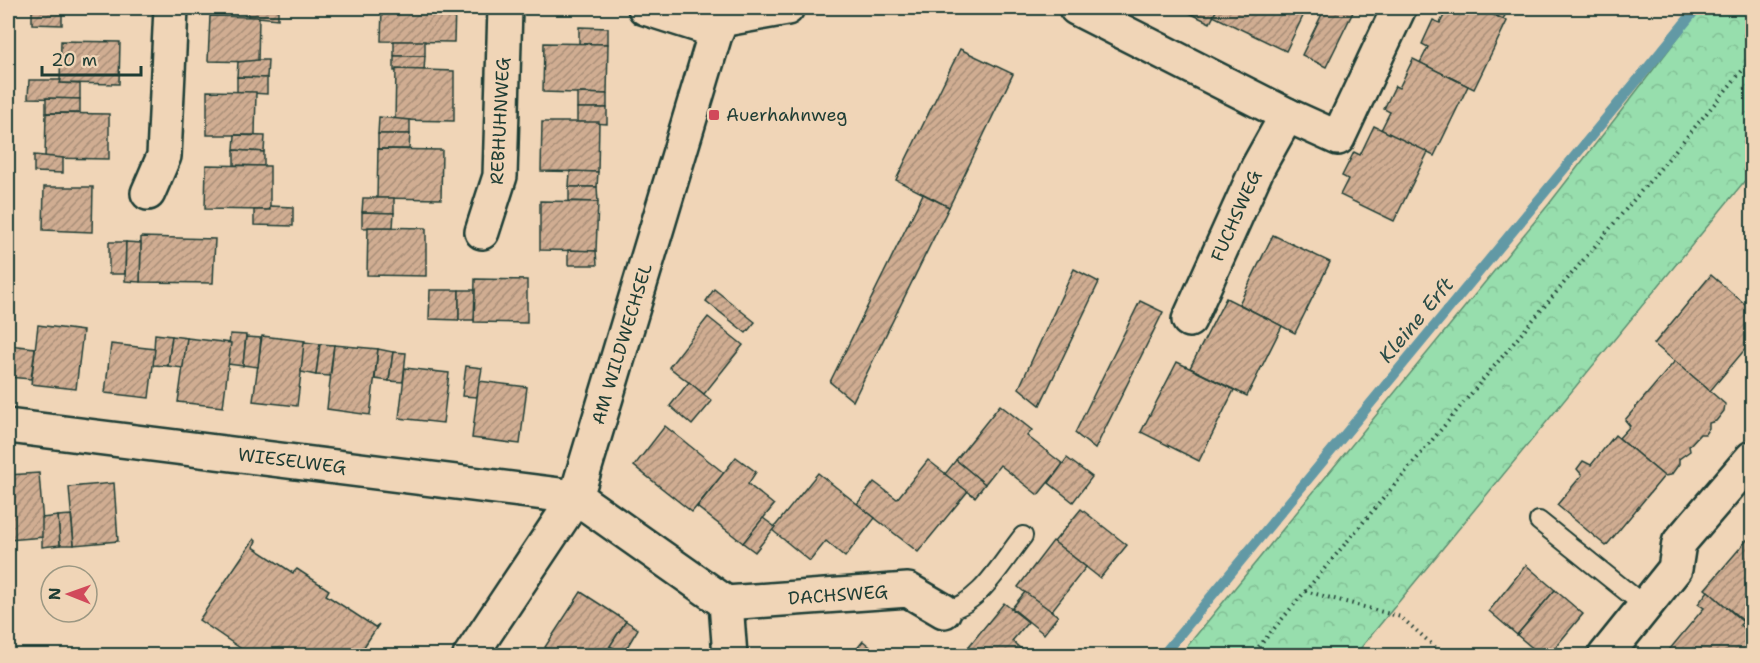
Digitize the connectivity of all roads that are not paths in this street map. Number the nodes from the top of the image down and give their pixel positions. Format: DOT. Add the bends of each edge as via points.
graph roads {
  1 [pos="171,8"];
  2 [pos="505,8"];
  3 [pos="645,8"];
  4 [pos="787,8"];
  5 [pos="1399,8"];
  6 [pos="1091,11"];
  7 [pos="720,20"];
  8 [pos="1287,115"];
  9 [pos="148,193"];
  10 [pos="482,232"];
  11 [pos="1189,320"];
  12 [pos="8,426"];
  13 [pos="1752,458"];
  14 [pos="576,497"];
  15 [pos="1539,521"];
  16 [pos="1023,536"];
  17 [pos="726,603"];
  18 [pos="1646,607"];
  19 [pos="944,611"];
  20 [pos="470,656"];
  21 [pos="730,656"];
  22 [pos="1605,656"];
  1 -- 9 [label="street" via="164,156"];
  2 -- 10 [label="street, REBHUHNWEG" via="500,176"];
  3 -- 7 [label="street"];
  4 -- 7 [label="street"];
  5 -- 8 [label="street" via="1338,138"];
  6 -- 8 [label="street"];
  7 -- 14 [label="street, AM WILDWECHSEL"];
  8 -- 11 [label="street, FUCHSWEG" via="1258,167"];
  12 -- 14 [label="street, WIESELWEG"];
  13 -- 18 [label="street" via="1679,543 1675,569"];
  14 -- 17 [label="street"];
  14 -- 20 [label="street, AM WILDWECHSEL"];
  15 -- 18 [label="lane"];
  16 -- 19 [label="lane" via="980,590 959,609"];
  17 -- 19 [label="street, DACHSWEG" via="908,590"];
  17 -- 21 [label="street"];
  18 -- 22 [label="street"];
}
